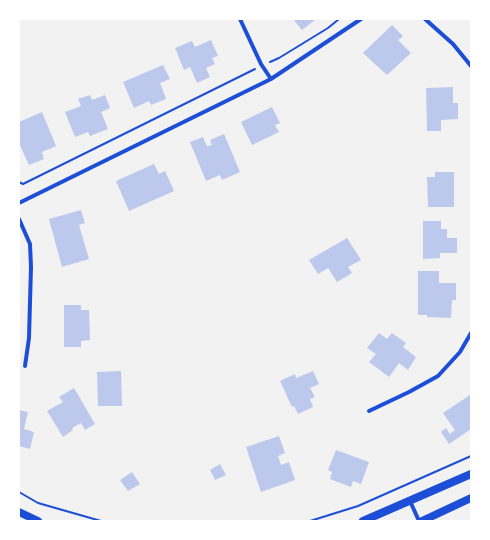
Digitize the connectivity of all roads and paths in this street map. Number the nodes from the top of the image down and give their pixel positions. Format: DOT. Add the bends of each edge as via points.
graph roads {
  1 [pos="240,19"];
  2 [pos="339,19"];
  3 [pos="361,19"];
  4 [pos="425,19"];
  5 [pos="262,65"];
  6 [pos="471,66"];
  7 [pos="271,79"];
  8 [pos="19,182"];
  9 [pos="19,203"];
  10 [pos="19,219"];
  11 [pos="471,334"];
  12 [pos="25,366"];
  13 [pos="369,411"];
  14 [pos="471,456"];
  15 [pos="471,474"];
  16 [pos="19,492"];
  17 [pos="471,498"];
  18 [pos="410,501"];
  19 [pos="19,512"];
  20 [pos="38,521"];
  21 [pos="101,521"];
  22 [pos="310,521"];
  23 [pos="363,521"];
  24 [pos="419,521"];
  25 [pos="422,521"];
  1 -- 5 [label="street"];
  2 -- 5 [label="path" via="279,58"];
  3 -- 7 [label="street"];
  4 -- 6 [label="street" via="453,44"];
  5 -- 7 [label="street"];
  5 -- 8 [label="path" via="23,184"];
  7 -- 9 [label="street"];
  10 -- 12 [label="street" via="30,244 31,267 29,338"];
  11 -- 13 [label="street" via="460,352 438,376"];
  14 -- 22 [label="path" via="358,506"];
  15 -- 18 [label="main road"];
  16 -- 21 [label="path" via="38,503"];
  17 -- 25 [label="main road"];
  18 -- 23 [label="main road"];
  18 -- 24 [label="street"];
  19 -- 20 [label="main road"];
}
